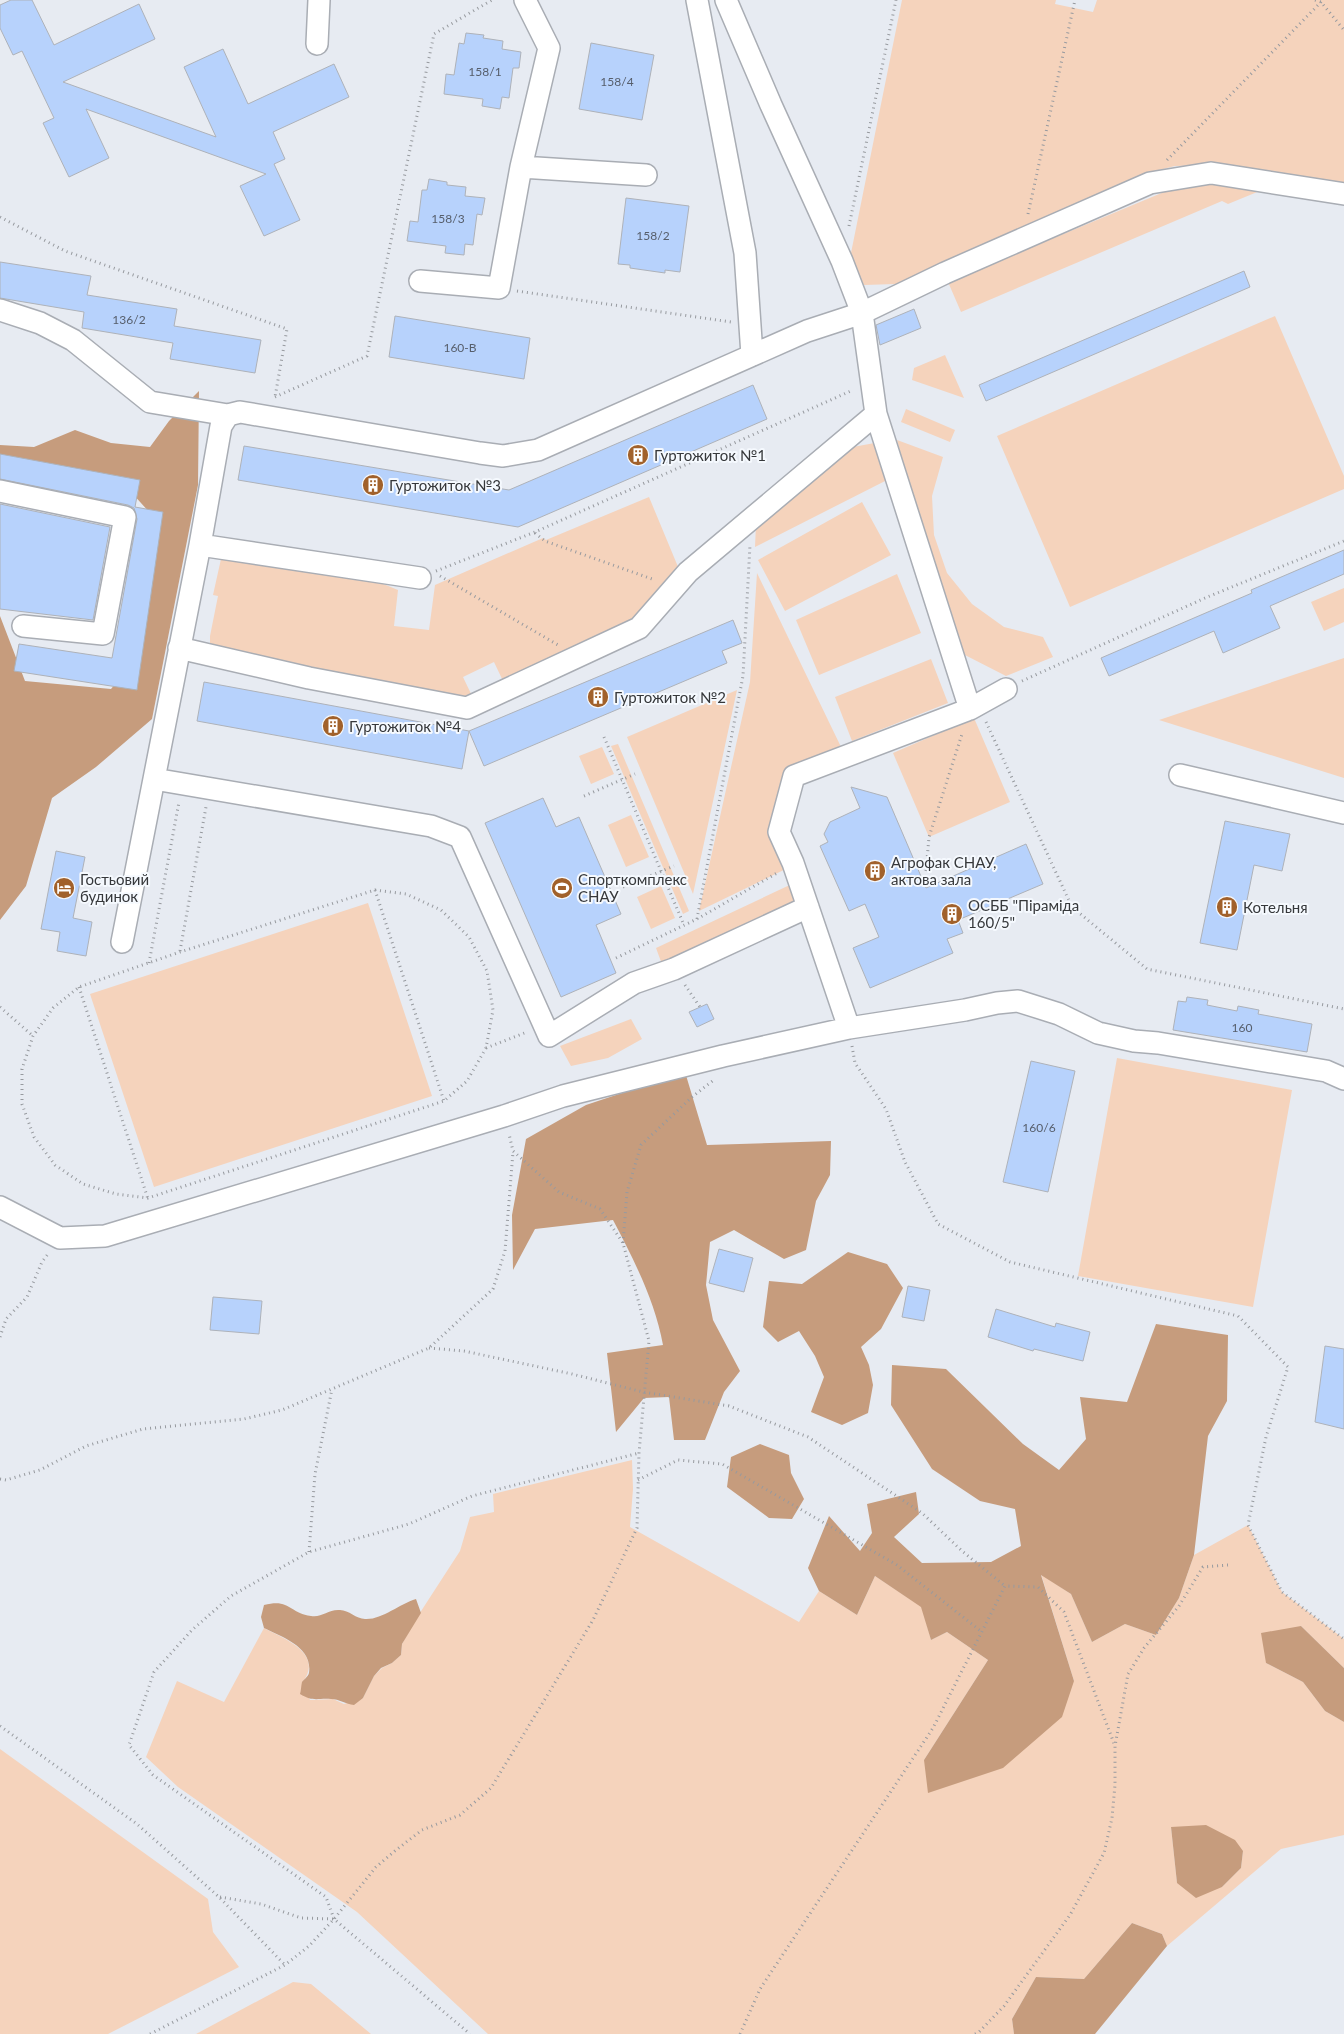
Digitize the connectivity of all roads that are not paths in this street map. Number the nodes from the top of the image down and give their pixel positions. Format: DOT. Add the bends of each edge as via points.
graph roads {
  1 [pos="319,0"];
  2 [pos="525,0"];
  3 [pos="697,0"];
  4 [pos="726,0"];
  5 [pos="317,44"];
  6 [pos="521,167"];
  7 [pos="646,174"];
  8 [pos="1344,194"];
  9 [pos="420,280"];
  10 [pos="0,310"];
  11 [pos="862,313"];
  12 [pos="752,355"];
  13 [pos="876,414"];
  14 [pos="228,415"];
  15 [pos="0,491"];
  16 [pos="200,545"];
  17 [pos="420,578"];
  18 [pos="23,626"];
  19 [pos="179,648"];
  20 [pos="1006,689"];
  21 [pos="974,707"];
  22 [pos="1180,775"];
  23 [pos="154,779"];
  24 [pos="1344,813"];
  25 [pos="808,908"];
  26 [pos="122,942"];
  27 [pos="849,1028"];
  28 [pos="1344,1079"];
  29 [pos="0,1207"];
  1 -- 5 [label="lane"];
  2 -- 6 [label="lane" via="550,48"];
  3 -- 12 [label="lane" via="745,253"];
  4 -- 11 [label="lane"];
  6 -- 7 [label="lane"];
  6 -- 9 [label="lane" via="499,288"];
  8 -- 11 [label="lane" via="1211,173 1150,183"];
  10 -- 14 [label="lane" via="40,323 73,340 150,402"];
  11 -- 12 [label="lane"];
  11 -- 13 [label="lane"];
  12 -- 14 [label="lane" via="538,450 503,456 273,407"];
  13 -- 19 [label="lane" via="688,572 639,628 467,708 308,678"];
  13 -- 21 [label="lane"];
  14 -- 16 [label="lane" via="220,426"];
  15 -- 18 [label="lane" via="125,516 103,634"];
  16 -- 17 [label="lane"];
  16 -- 19 [label="lane"];
  19 -- 23 [label="lane"];
  20 -- 21 [label="lane"];
  21 -- 25 [label="lane" via="794,776 779,832"];
  22 -- 24 [label="lane"];
  23 -- 25 [label="lane" via="431,826 460,837 549,1036 634,983 674,969"];
  23 -- 26 [label="lane"];
  25 -- 27 [label="lane"];
  27 -- 28 [label="lane" via="1018,1001 1059,1014 1098,1033 1326,1071"];
  27 -- 29 [label="lane" via="563,1096 106,1236 60,1238"];
}
